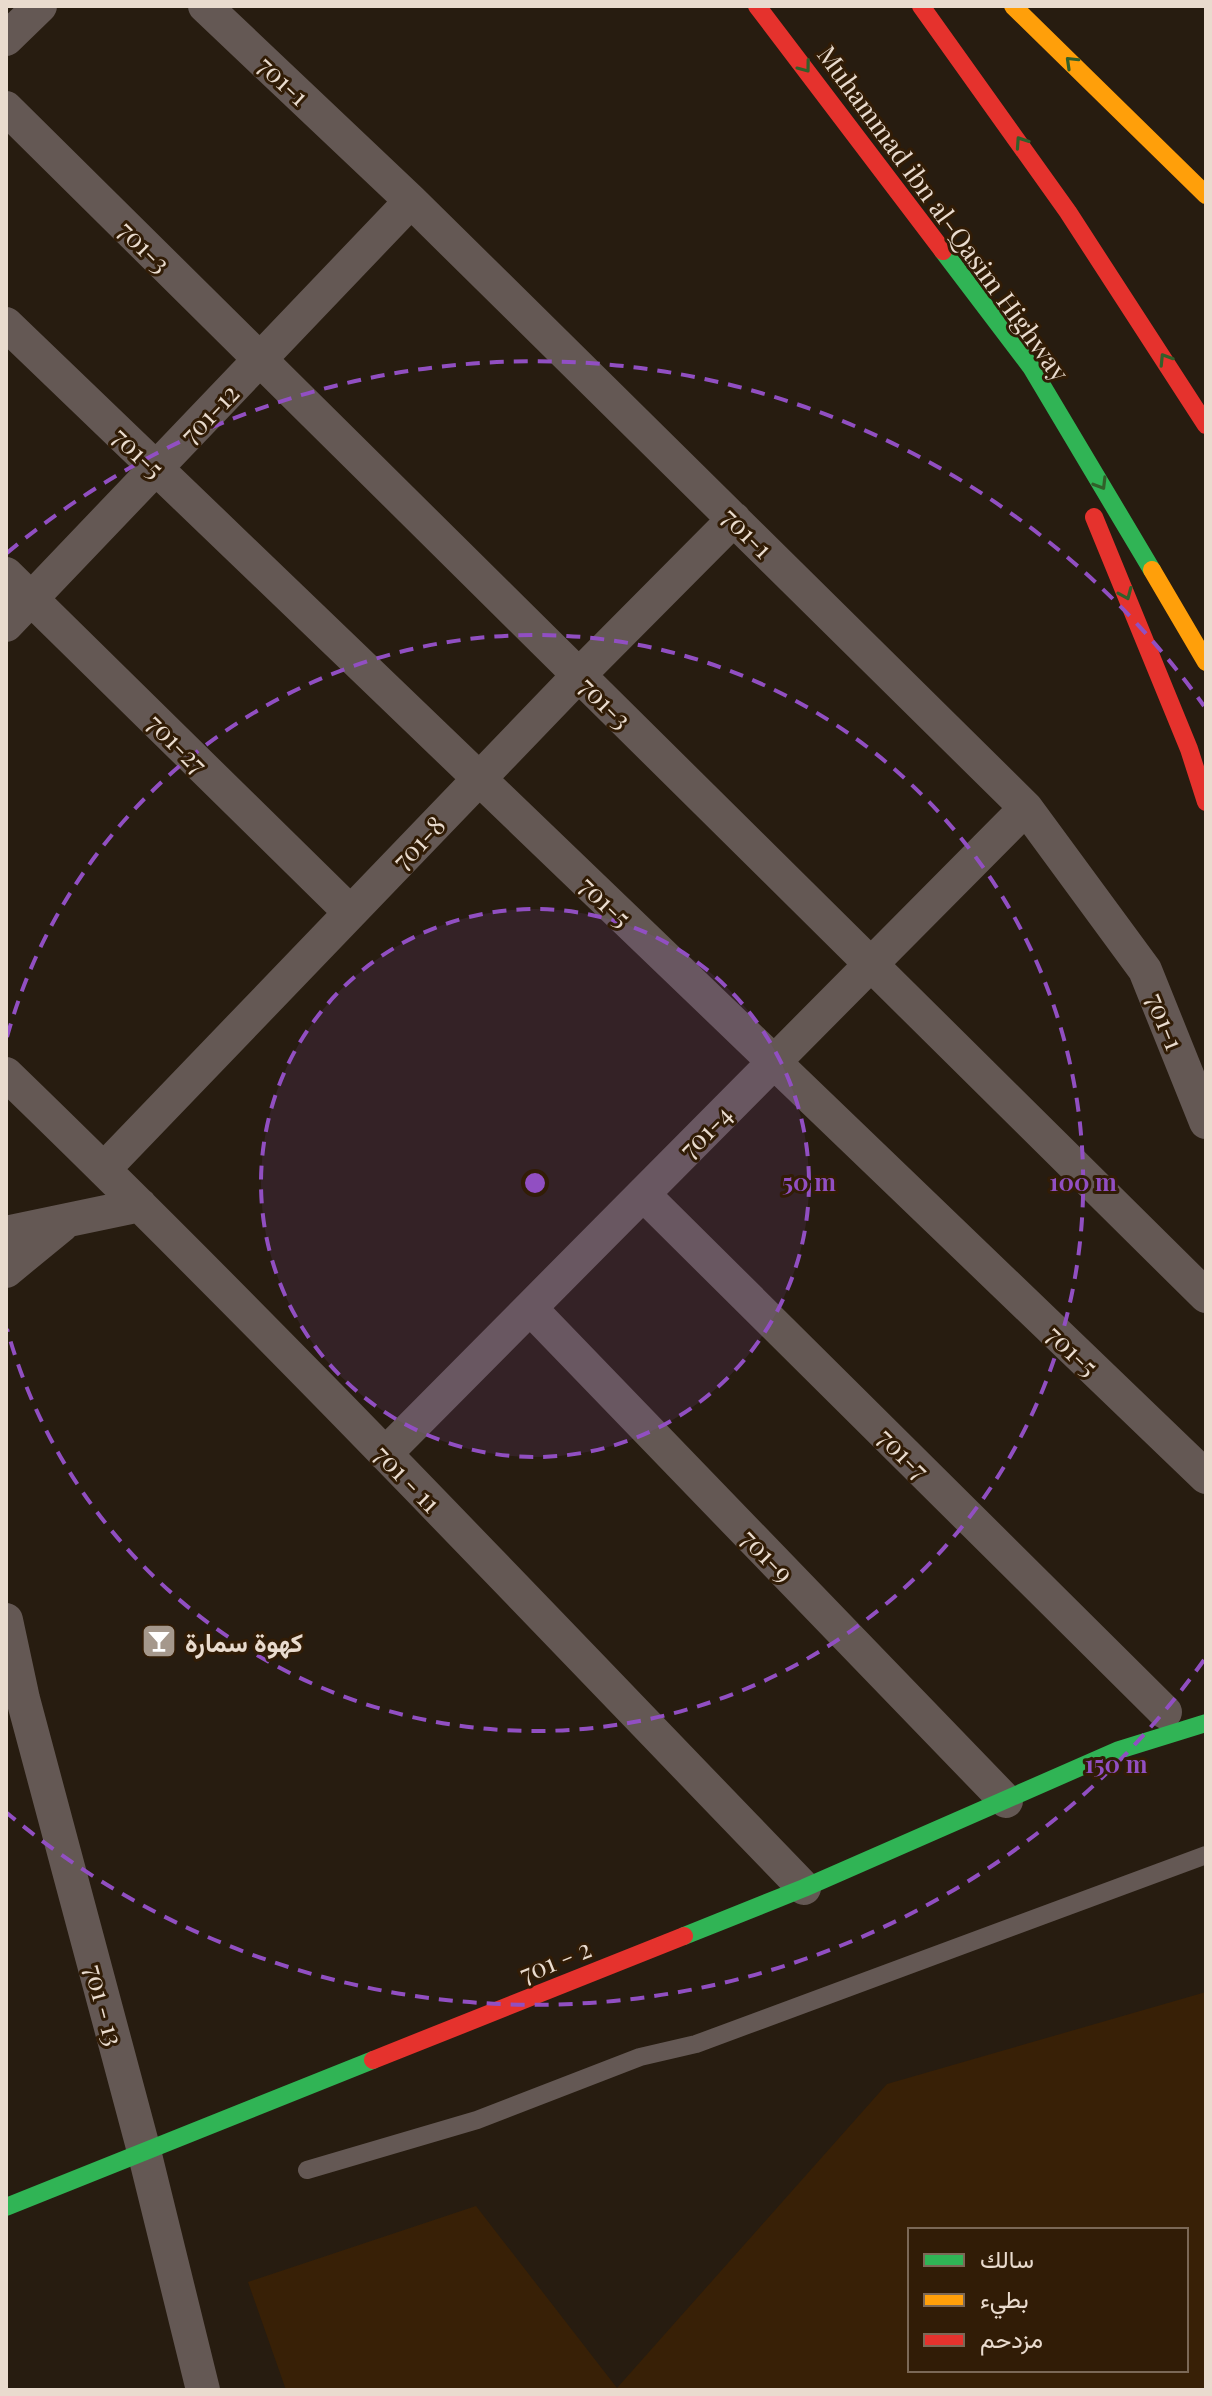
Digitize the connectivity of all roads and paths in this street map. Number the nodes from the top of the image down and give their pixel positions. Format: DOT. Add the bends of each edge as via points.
graph roads {
  1 [pos="40,6"];
  2 [pos="205,6"];
  3 [pos="757,6"];
  4 [pos="921,6"];
  5 [pos="1013,6"];
  6 [pos="6,39"];
  7 [pos="1106,95"];
  8 [pos="6,108"];
  9 [pos="1179,193"];
  10 [pos="1206,195"];
  11 [pos="411,201"];
  12 [pos="6,324"];
  13 [pos="260,360"];
  14 [pos="1031,367"];
  15 [pos="1206,425"];
  16 [pos="156,468"];
  17 [pos="734,519"];
  18 [pos="6,574"];
  19 [pos="32,599"];
  20 [pos="6,625"];
  21 [pos="1206,662"];
  22 [pos="579,675"];
  23 [pos="479,779"];
  24 [pos="1206,802"];
  25 [pos="1026,808"];
  26 [pos="350,912"];
  27 [pos="871,964"];
  28 [pos="774,1062"];
  29 [pos="6,1074"];
  30 [pos="1206,1122"];
  31 [pos="104,1169"];
  32 [pos="643,1194"];
  33 [pos="140,1205"];
  34 [pos="69,1220"];
  35 [pos="6,1233"];
  36 [pos="6,1271"];
  37 [pos="1206,1296"];
  38 [pos="530,1308"];
  39 [pos="385,1454"];
  40 [pos="1206,1477"];
  41 [pos="6,1620"];
  42 [pos="15,1701"];
  43 [pos="1172,1709"];
  44 [pos="1206,1723"];
  45 [pos="1119,1750"];
  46 [pos="1006,1801"];
  47 [pos="1206,1855"];
  48 [pos="804,1888"];
  49 [pos="144,2151"];
  50 [pos="307,2170"];
  51 [pos="6,2207"];
  52 [pos="203,2390"];
  1 -- 6 [label="street"];
  2 -- 11 [label="street, 701-1"];
  3 -- 14 [label="main road, Muhammad ibn al-Qasim Highway, one-way"];
  15 -- 4 [label="main road, one-way" via="1004,117"];
  7 -- 5 [label="main road, one-way"];
  7 -- 9 [label="main road"];
  7 -- 10 [label="main road"];
  8 -- 13 [label="street, 701-3"];
  11 -- 13 [label="street, 701-12"];
  11 -- 17 [label="street, 701-1"];
  12 -- 16 [label="street, 701-5"];
  13 -- 16 [label="street, 701-12"];
  13 -- 22 [label="street, 701-3"];
  14 -- 21 [label="main road, Muhammad ibn al-Qasim Highway, one-way"];
  14 -- 24 [label="main road, one-way" via="1189,749"];
  16 -- 19 [label="street, 701-12"];
  16 -- 23 [label="street, 701-5"];
  17 -- 22 [label="street, 701-8"];
  17 -- 25 [label="street, 701-1"];
  18 -- 19 [label="street, 701-27"];
  19 -- 20 [label="street, 701-12"];
  19 -- 26 [label="street, 701-27"];
  22 -- 23 [label="street, 701-8"];
  22 -- 27 [label="street, 701-3"];
  23 -- 26 [label="street, 701-8"];
  23 -- 28 [label="street, 701-5"];
  25 -- 27 [label="street, 701-4"];
  25 -- 30 [label="street, 701-1" via="1145,970"];
  26 -- 31 [label="street, 701-8"];
  27 -- 28 [label="street, 701-4"];
  27 -- 37 [label="street, 701-3"];
  28 -- 32 [label="street, 701-4"];
  28 -- 40 [label="street, 701-5"];
  29 -- 31 [label="street, 701 - 11"];
  31 -- 33 [label="street, 701 - 11"];
  32 -- 38 [label="street, 701-4"];
  32 -- 43 [label="street, 701-7"];
  33 -- 34 [label="street"];
  33 -- 39 [label="street, 701 - 11"];
  34 -- 35 [label="street"];
  34 -- 36 [label="street"];
  38 -- 39 [label="street, 701-4"];
  38 -- 46 [label="street, 701-9"];
  39 -- 48 [label="street, 701 - 11"];
  41 -- 42 [label="street, 701 - 13"];
  42 -- 49 [label="street, 701 - 13"];
  43 -- 45 [label="main road" via="1138,1729"];
  44 -- 45 [label="main road"];
  45 -- 46 [label="main road, 701 - 2"];
  46 -- 48 [label="main road, 701 - 2"];
  47 -- 50 [label="lane" via="696,2044 640,2057 477,2120"];
  48 -- 49 [label="main road, 701 - 2"];
  49 -- 51 [label="main road, 701 - 2"];
  49 -- 52 [label="street, 701 - 13"];
}
